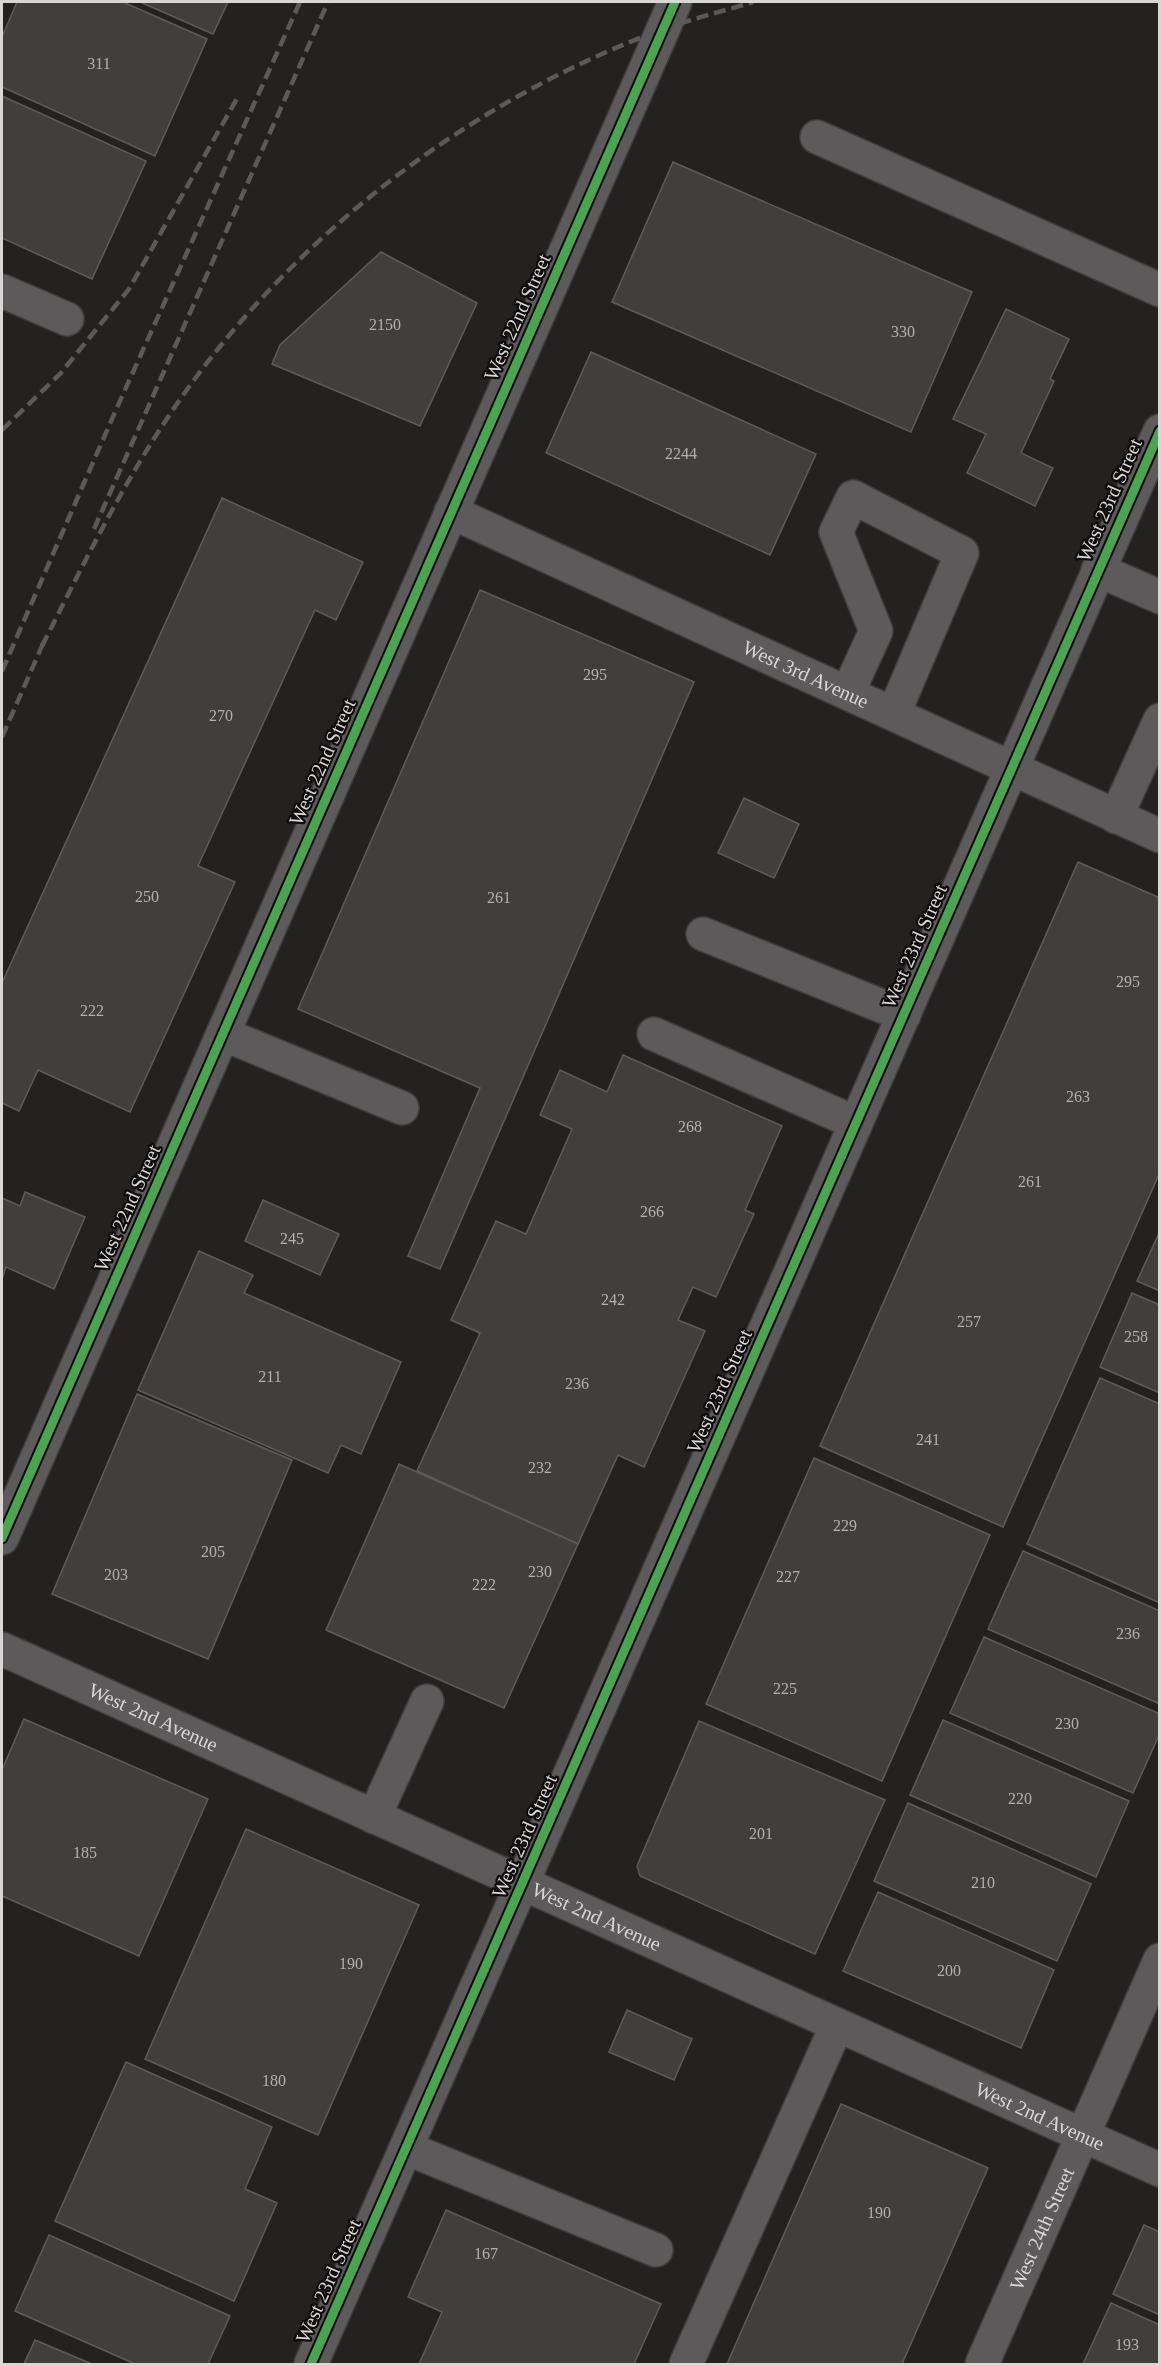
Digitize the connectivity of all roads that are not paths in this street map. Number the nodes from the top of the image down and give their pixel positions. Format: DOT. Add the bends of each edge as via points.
graph roads {
  1 [pos="675,2"];
  2 [pos="817,137"];
  3 [pos="2,291"];
  4 [pos="1160,291"];
  5 [pos="67,319"];
  6 [pos="1160,431"];
  7 [pos="451,512"];
  8 [pos="1098,570"];
  9 [pos="1160,597"];
  10 [pos="848,692"];
  11 [pos="894,713"];
  12 [pos="1160,720"];
  13 [pos="1011,769"];
  14 [pos="1116,817"];
  15 [pos="1160,836"];
  16 [pos="704,934"];
  17 [pos="904,1015"];
  18 [pos="223,1034"];
  19 [pos="654,1034"];
  20 [pos="402,1108"];
  21 [pos="856,1124"];
  22 [pos="2,1538"];
  23 [pos="2,1649"];
  24 [pos="427,1701"];
  25 [pos="374,1817"];
  26 [pos="522,1884"];
  27 [pos="1160,1960"];
  28 [pos="837,2025"];
  29 [pos="1082,2136"];
  30 [pos="406,2148"];
  31 [pos="1160,2170"];
  32 [pos="656,2250"];
  33 [pos="311,2364"];
  34 [pos="686,2364"];
  35 [pos="982,2364"];
  1 -- 7 [label="street, West 22nd Street"];
  2 -- 4 [label="street"];
  3 -- 5 [label="street"];
  6 -- 8 [label="street, West 23rd Street"];
  7 -- 10 [label="street, West 3rd Avenue"];
  7 -- 18 [label="street, West 22nd Street"];
  8 -- 9 [label="street"];
  8 -- 13 [label="street, West 23rd Street"];
  10 -- 11 [label="street, West 3rd Avenue"];
  10 -- 11 [label="street" via="876,631 836,532 853,497 962,553"];
  11 -- 13 [label="street, West 3rd Avenue"];
  12 -- 14 [label="street"];
  13 -- 14 [label="street, West 3rd Avenue"];
  13 -- 17 [label="street, West 23rd Street"];
  14 -- 15 [label="street, West 3rd Avenue"];
  16 -- 17 [label="street"];
  17 -- 21 [label="street, West 23rd Street"];
  18 -- 20 [label="street"];
  18 -- 22 [label="street, West 22nd Street"];
  19 -- 21 [label="street"];
  21 -- 26 [label="street, West 23rd Street"];
  23 -- 25 [label="street, West 2nd Avenue"];
  24 -- 25 [label="street"];
  25 -- 26 [label="street, West 2nd Avenue"];
  26 -- 28 [label="street, West 2nd Avenue"];
  26 -- 30 [label="street, West 23rd Street"];
  27 -- 29 [label="street, West 24th Street"];
  28 -- 29 [label="street, West 2nd Avenue"];
  28 -- 34 [label="street"];
  29 -- 31 [label="street, West 2nd Avenue"];
  29 -- 35 [label="street, West 24th Street"];
  30 -- 32 [label="street"];
  30 -- 33 [label="street, West 23rd Street"];
}
